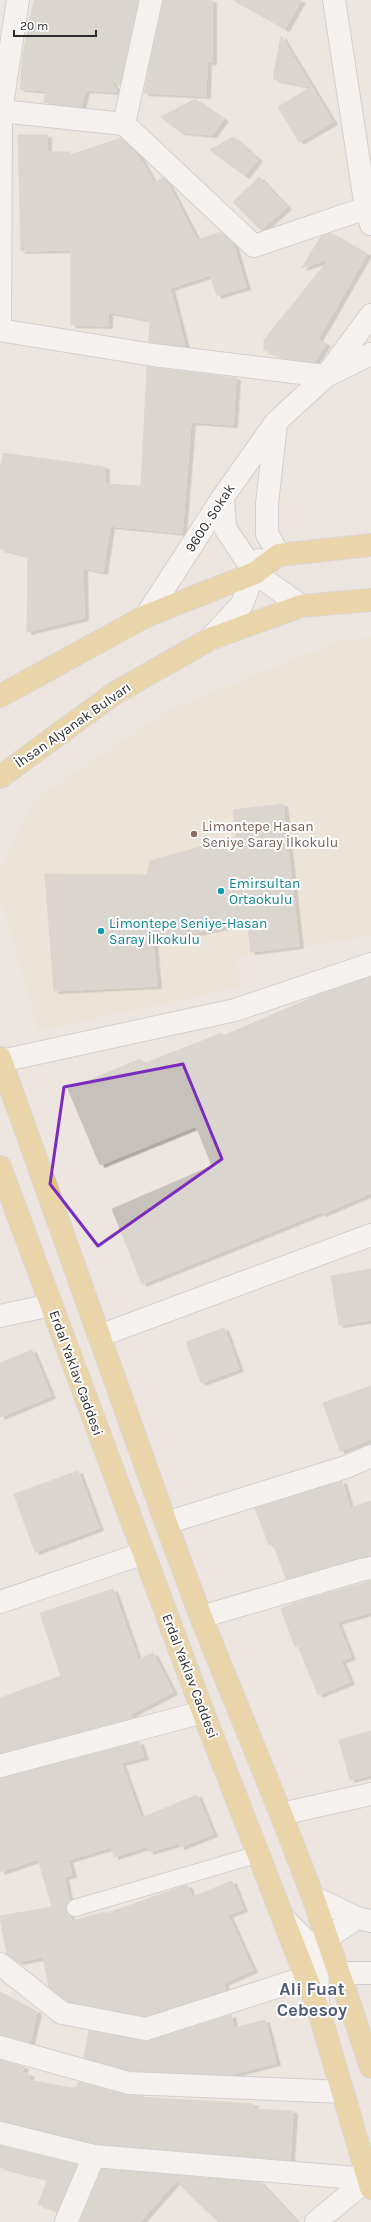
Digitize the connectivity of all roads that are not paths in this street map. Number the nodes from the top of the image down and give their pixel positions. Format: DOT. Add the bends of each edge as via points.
graph roads {
  1 [pos="18,0"];
  2 [pos="151,0"];
  3 [pos="334,0"];
  4 [pos="1,111"];
  5 [pos="124,124"];
  6 [pos="368,216"];
  7 [pos="371,315"];
  8 [pos="0,330"];
  9 [pos="371,354"];
  10 [pos="326,376"];
  11 [pos="276,422"];
  12 [pos="223,497"];
  13 [pos="267,534"];
  14 [pos="371,545"];
  15 [pos="279,555"];
  16 [pos="255,573"];
  17 [pos="371,600"];
  18 [pos="301,606"];
  19 [pos="146,616"];
  20 [pos="210,639"];
  21 [pos="0,696"];
  22 [pos="0,777"];
  23 [pos="371,964"];
  24 [pos="1,1060"];
  25 [pos="0,1167"];
  26 [pos="371,1235"];
  27 [pos="51,1305"];
  28 [pos="0,1316"];
  29 [pos="99,1336"];
  30 [pos="371,1456"];
  31 [pos="166,1523"];
  32 [pos="144,1553"];
  33 [pos="371,1568"];
  34 [pos="0,1602"];
  35 [pos="201,1617"];
  36 [pos="203,1712"];
  37 [pos="0,1766"];
  38 [pos="371,1794"];
  39 [pos="281,1814"];
  40 [pos="259,1854"];
  41 [pos="313,1897"];
  42 [pos="75,1908"];
  43 [pos="285,1920"];
  44 [pos="364,1920"];
  45 [pos="322,1945"];
  46 [pos="0,1964"];
  47 [pos="339,1973"];
  48 [pos="371,1973"];
  49 [pos="307,1977"];
  50 [pos="318,2008"];
  51 [pos="0,2047"];
  52 [pos="371,2067"];
  53 [pos="344,2092"];
  54 [pos="0,2134"];
  55 [pos="94,2156"];
  56 [pos="370,2183"];
  57 [pos="66,2222"];
  58 [pos="316,2222"];
  1 -- 4 [label="street"];
  2 -- 5 [label="street"];
  3 -- 6 [label="street"];
  4 -- 5 [label="street"];
  4 -- 8 [label="street"];
  5 -- 6 [label="street" via="254,246"];
  7 -- 10 [label="street"];
  8 -- 10 [label="street" via="153,355"];
  9 -- 10 [label="street"];
  10 -- 11 [label="street, 9600. Sokak"];
  11 -- 12 [label="street, 9600. Sokak"];
  11 -- 13 [label="street" via="267,504"];
  12 -- 16 [label="street" via="225,528"];
  12 -- 19 [label="street, 9600. Sokak"];
  13 -- 15 [label="street"];
  13 -- 16 [label="street"];
  14 -- 15 [label="main road"];
  15 -- 16 [label="main road"];
  16 -- 18 [label="street"];
  16 -- 19 [label="main road"];
  16 -- 20 [label="street" via="242,604"];
  17 -- 18 [label="main road, İhsan Alyanak Bulvarı"];
  18 -- 20 [label="main road, İhsan Alyanak Bulvarı"];
  19 -- 21 [label="main road"];
  20 -- 22 [label="main road, İhsan Alyanak Bulvarı" via="115,693"];
  23 -- 24 [label="street" via="235,1010"];
  24 -- 29 [label="main road"];
  25 -- 27 [label="main road, Erdal Yaklav Caddesi"];
  26 -- 29 [label="street"];
  27 -- 28 [label="street"];
  27 -- 32 [label="main road, Erdal Yaklav Caddesi"];
  29 -- 31 [label="main road"];
  30 -- 31 [label="street"];
  31 -- 35 [label="main road"];
  32 -- 34 [label="street"];
  32 -- 36 [label="main road, Erdal Yaklav Caddesi"];
  33 -- 35 [label="street"];
  35 -- 39 [label="main road"];
  36 -- 37 [label="street"];
  36 -- 40 [label="main road, Erdal Yaklav Caddesi"];
  38 -- 39 [label="street"];
  39 -- 41 [label="main road"];
  40 -- 42 [label="lane"];
  40 -- 43 [label="main road, Erdal Yaklav Caddesi"];
  41 -- 44 [label="street"];
  41 -- 45 [label="main road"];
  43 -- 45 [label="street"];
  43 -- 49 [label="main road, Erdal Yaklav Caddesi"];
  44 -- 45 [label="street"];
  45 -- 47 [label="main road"];
  45 -- 50 [label="street"];
  46 -- 49 [label="street" via="62,2013 146,2029"];
  47 -- 48 [label="street"];
  47 -- 52 [label="main road"];
  49 -- 50 [label="main road, Erdal Yaklav Caddesi"];
  50 -- 53 [label="main road, Erdal Yaklav Caddesi"];
  51 -- 53 [label="street" via="129,2083"];
  53 -- 56 [label="main road, Erdal Yaklav Caddesi"];
  54 -- 55 [label="street"];
  55 -- 56 [label="street"];
  55 -- 57 [label="street"];
  56 -- 58 [label="street"];
}
